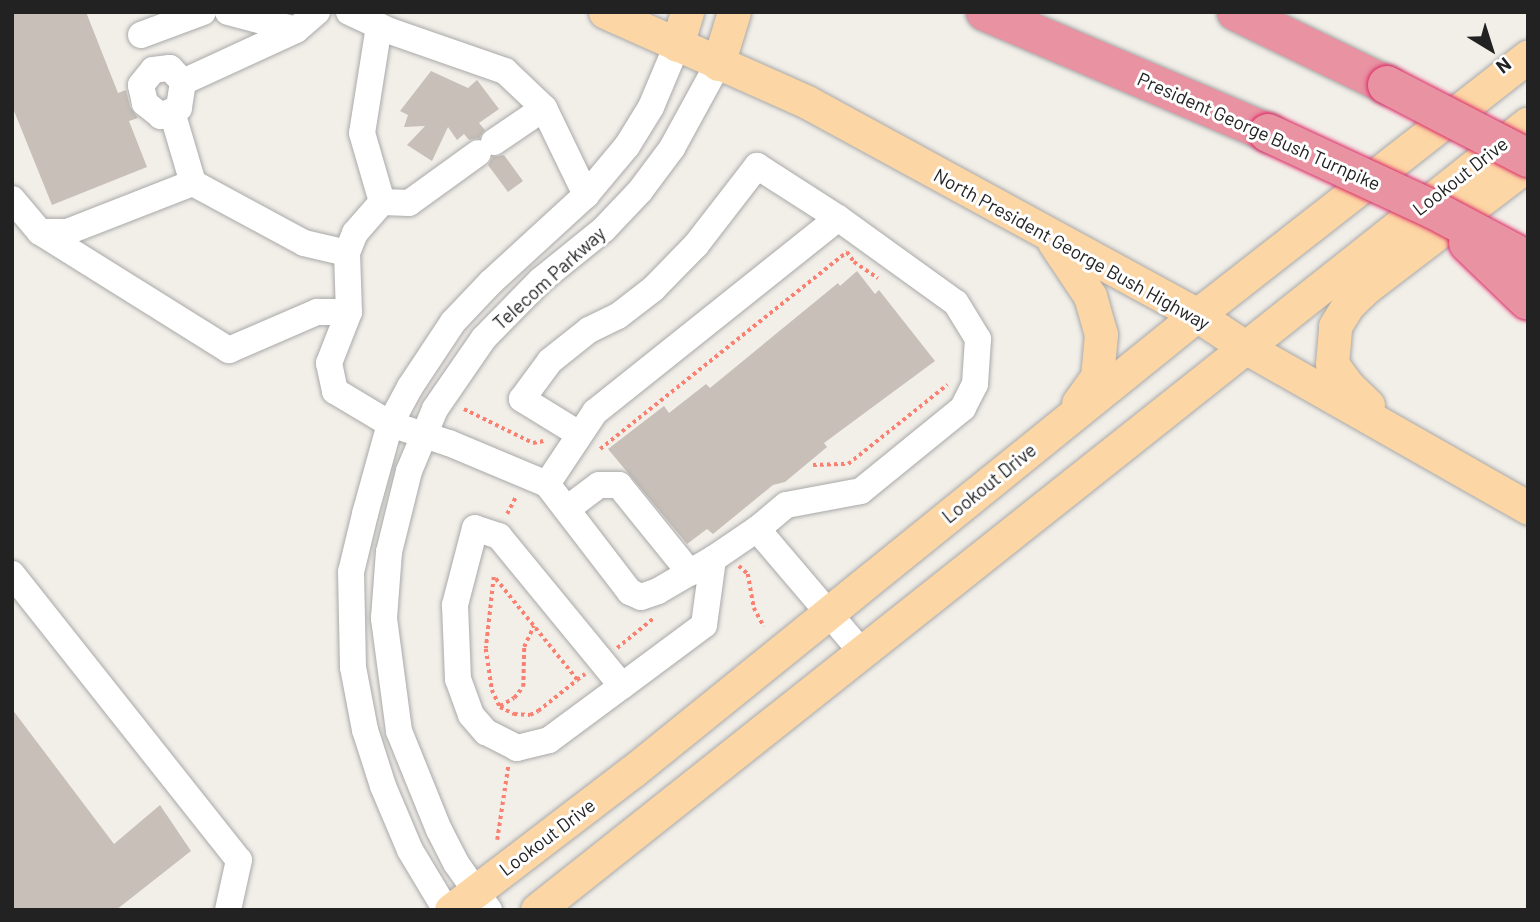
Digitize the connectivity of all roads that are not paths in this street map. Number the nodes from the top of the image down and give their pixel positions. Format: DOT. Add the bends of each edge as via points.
graph roads {
  1 [pos="202,12"];
  2 [pos="228,12"];
  3 [pos="317,12"];
  4 [pos="349,12"];
  5 [pos="605,12"];
  6 [pos="687,12"];
  7 [pos="734,12"];
  8 [pos="985,12"];
  9 [pos="1236,12"];
  10 [pos="137,24"];
  11 [pos="379,26"];
  12 [pos="296,30"];
  13 [pos="677,45"];
  14 [pos="1528,56"];
  15 [pos="718,64"];
  16 [pos="153,70"];
  17 [pos="183,82"];
  18 [pos="544,108"];
  19 [pos="172,111"];
  20 [pos="1528,123"];
  21 [pos="1528,158"];
  22 [pos="1528,164"];
  23 [pos="193,183"];
  24 [pos="586,195"];
  25 [pos="12,199"];
  26 [pos="382,202"];
  27 [pos="1434,210"];
  28 [pos="838,218"];
  29 [pos="40,232"];
  30 [pos="1050,237"];
  31 [pos="347,253"];
  32 [pos="1528,260"];
  33 [pos="1528,301"];
  34 [pos="349,312"];
  35 [pos="1197,315"];
  36 [pos="1245,347"];
  37 [pos="390,424"];
  38 [pos="1050,434"];
  39 [pos="421,436"];
  40 [pos="1410,441"];
  41 [pos="577,444"];
  42 [pos="547,484"];
  43 [pos="1528,508"];
  44 [pos="567,509"];
  45 [pos="757,529"];
  46 [pos="724,561"];
  47 [pos="690,572"];
  48 [pos="12,574"];
  49 [pos="826,613"];
  50 [pos="860,650"];
  51 [pos="622,686"];
  52 [pos="465,905"];
  53 [pos="228,910"];
  54 [pos="537,910"];
  1 -- 10 [label="street"];
  2 -- 12 [label="street"];
  3 -- 12 [label="street"];
  4 -- 11 [label="street"];
  5 -- 13 [label="main road, North President George Bush Highway"];
  6 -- 13 [label="main road, Telecom Parkway"];
  7 -- 15 [label="main road, Telecom Parkway"];
  8 -- 27 [label="highway, President George Bush Turnpike, bridge"];
  9 -- 21 [label="highway, bridge"];
  10 -- 16 [label="street"];
  11 -- 18 [label="street" via="505,71"];
  11 -- 26 [label="street" via="362,133"];
  12 -- 17 [label="street"];
  13 -- 15 [label="main road, North President George Bush Highway"];
  13 -- 24 [label="street, Telecom Parkway" via="651,107 627,146"];
  14 -- 35 [label="main road, Lookout Drive"];
  15 -- 30 [label="main road, North President George Bush Highway" via="807,102"];
  15 -- 39 [label="street, Telecom Parkway" via="672,148 640,191 484,338"];
  16 -- 17 [label="street" via="170,68"];
  16 -- 19 [label="street" via="141,85 145,103 161,116"];
  17 -- 19 [label="street" via="179,108"];
  18 -- 24 [label="street"];
  18 -- 26 [label="street" via="409,203"];
  19 -- 23 [label="street"];
  20 -- 36 [label="main road, Lookout Drive"];
  22 -- 40 [label="main road" via="1368,286 1335,326 1332,364 1364,403 1390,418"];
  23 -- 29 [label="street" via="67,232"];
  23 -- 31 [label="street" via="304,243"];
  24 -- 37 [label="street, Telecom Parkway" via="453,322"];
  25 -- 29 [label="street"];
  26 -- 31 [label="street" via="355,233"];
  27 -- 32 [label="highway, President George Bush Turnpike, bridge"];
  27 -- 33 [label="highway, bridge"];
  28 -- 41 [label="street" via="596,412"];
  28 -- 41 [label="street" via="757,166 696,245 653,289 550,361 522,399"];
  28 -- 45 [label="street" via="956,303 978,339 975,384 963,408 861,491 786,505"];
  29 -- 34 [label="street" via="229,350 317,312"];
  30 -- 35 [label="main road, North President George Bush Highway"];
  30 -- 38 [label="main road" via="1090,296 1101,334 1097,377"];
  31 -- 34 [label="street"];
  34 -- 37 [label="street" via="329,363 335,391"];
  35 -- 36 [label="main road, North President George Bush Highway"];
  35 -- 38 [label="main road, Lookout Drive"];
  36 -- 40 [label="main road, North President George Bush Highway"];
  36 -- 50 [label="main road, Lookout Drive"];
  37 -- 39 [label="street"];
  37 -- 52 [label="street, Telecom Parkway" via="351,572 353,667 365,730 410,850"];
  38 -- 49 [label="main road, Lookout Drive"];
  39 -- 42 [label="street"];
  39 -- 52 [label="street, Telecom Parkway" via="388,552 384,618 399,731"];
  40 -- 43 [label="main road, North President George Bush Highway"];
  41 -- 42 [label="street"];
  42 -- 44 [label="street"];
  44 -- 47 [label="street" via="630,592 641,597"];
  44 -- 47 [label="street" via="600,485 619,485"];
  45 -- 46 [label="street"];
  45 -- 49 [label="street"];
  46 -- 47 [label="street"];
  46 -- 51 [label="street" via="704,625"];
  48 -- 53 [label="street" via="239,860"];
  49 -- 50 [label="street"];
  49 -- 52 [label="main road, Lookout Drive"];
  50 -- 54 [label="main road, Lookout Drive"];
  51 -- 51 [label="street" via="549,740 517,748 486,732 471,715 458,679 454,635 455,605 475,528 499,536"];
}
